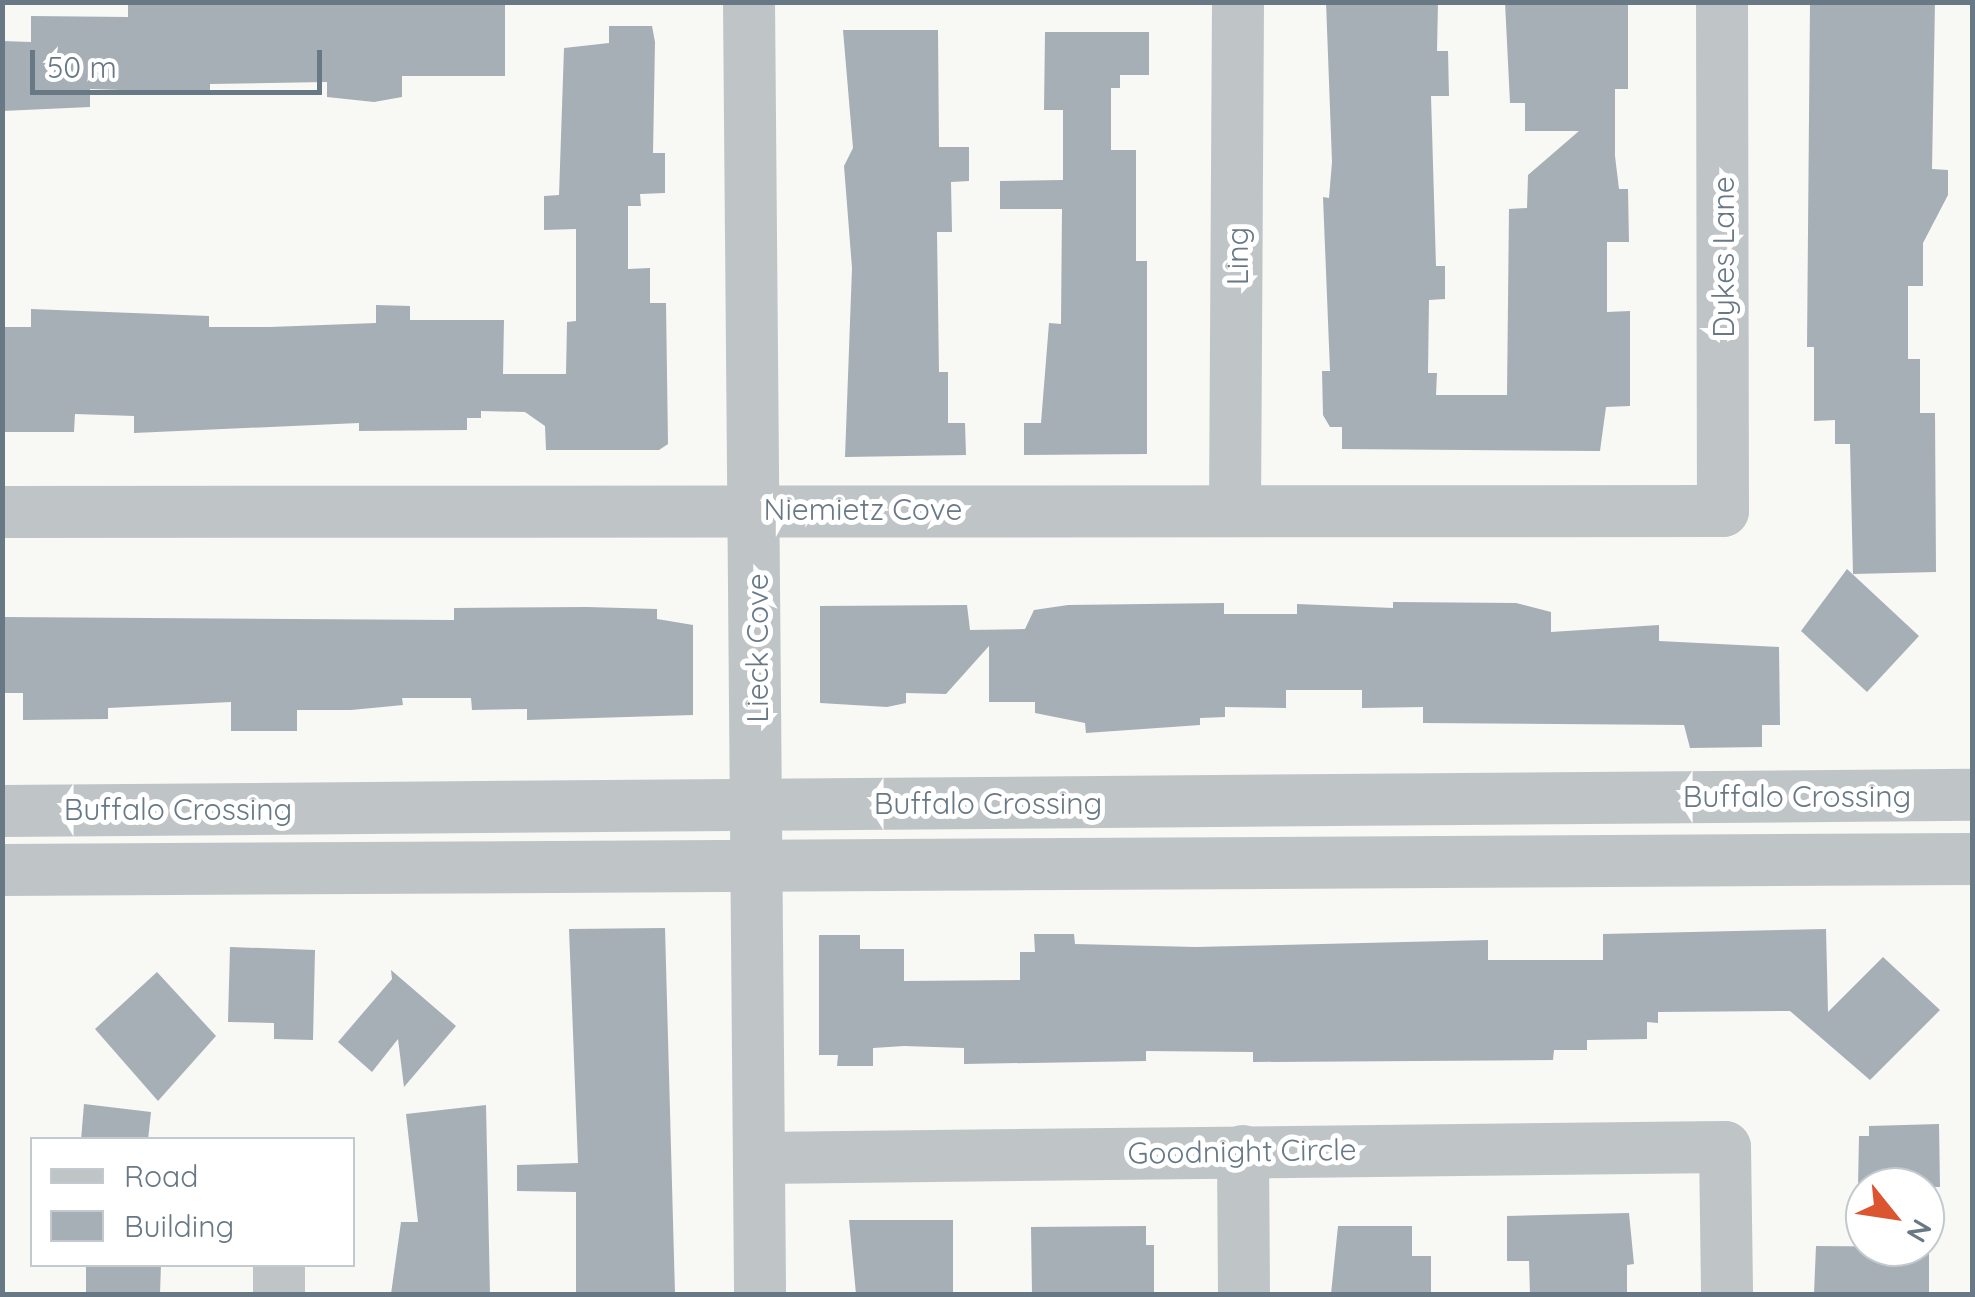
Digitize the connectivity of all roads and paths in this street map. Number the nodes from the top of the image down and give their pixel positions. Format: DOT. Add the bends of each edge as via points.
graph roads {
  1 [pos="749,2"];
  2 [pos="1238,2"];
  3 [pos="1722,2"];
  4 [pos="756,508"];
  5 [pos="1236,510"];
  6 [pos="1723,511"];
  7 [pos="2,512"];
  8 [pos="1972,795"];
  9 [pos="758,804"];
  10 [pos="2,810"];
  11 [pos="1972,859"];
  12 [pos="759,866"];
  13 [pos="2,870"];
  14 [pos="1243,1151"];
  15 [pos="759,1158"];
  16 [pos="279,1267"];
  17 [pos="279,1294"];
  18 [pos="760,1294"];
  19 [pos="1244,1294"];
  20 [pos="1727,1294"];
  1 -- 4 [label="street, Lieck Cove"];
  2 -- 5 [label="street, Ling"];
  3 -- 6 [label="street, Dykes Lane"];
  4 -- 5 [label="street, Niemietz Cove"];
  4 -- 7 [label="street, Niemietz Cove"];
  4 -- 9 [label="street, Lieck Cove"];
  5 -- 6 [label="street, Niemietz Cove"];
  8 -- 9 [label="street, Buffalo Crossing"];
  9 -- 10 [label="street, Buffalo Crossing"];
  9 -- 12 [label="street, Lieck Cove"];
  11 -- 12 [label="street, Buffalo Crossing"];
  12 -- 13 [label="street, Buffalo Crossing"];
  12 -- 15 [label="street, Lieck Cove"];
  14 -- 15 [label="street, Goodnight Circle"];
  14 -- 19 [label="street"];
  14 -- 20 [label="street, Goodnight Circle" via="1726,1147"];
  15 -- 18 [label="street, Lieck Cove"];
  16 -- 17 [label="street"];
}
